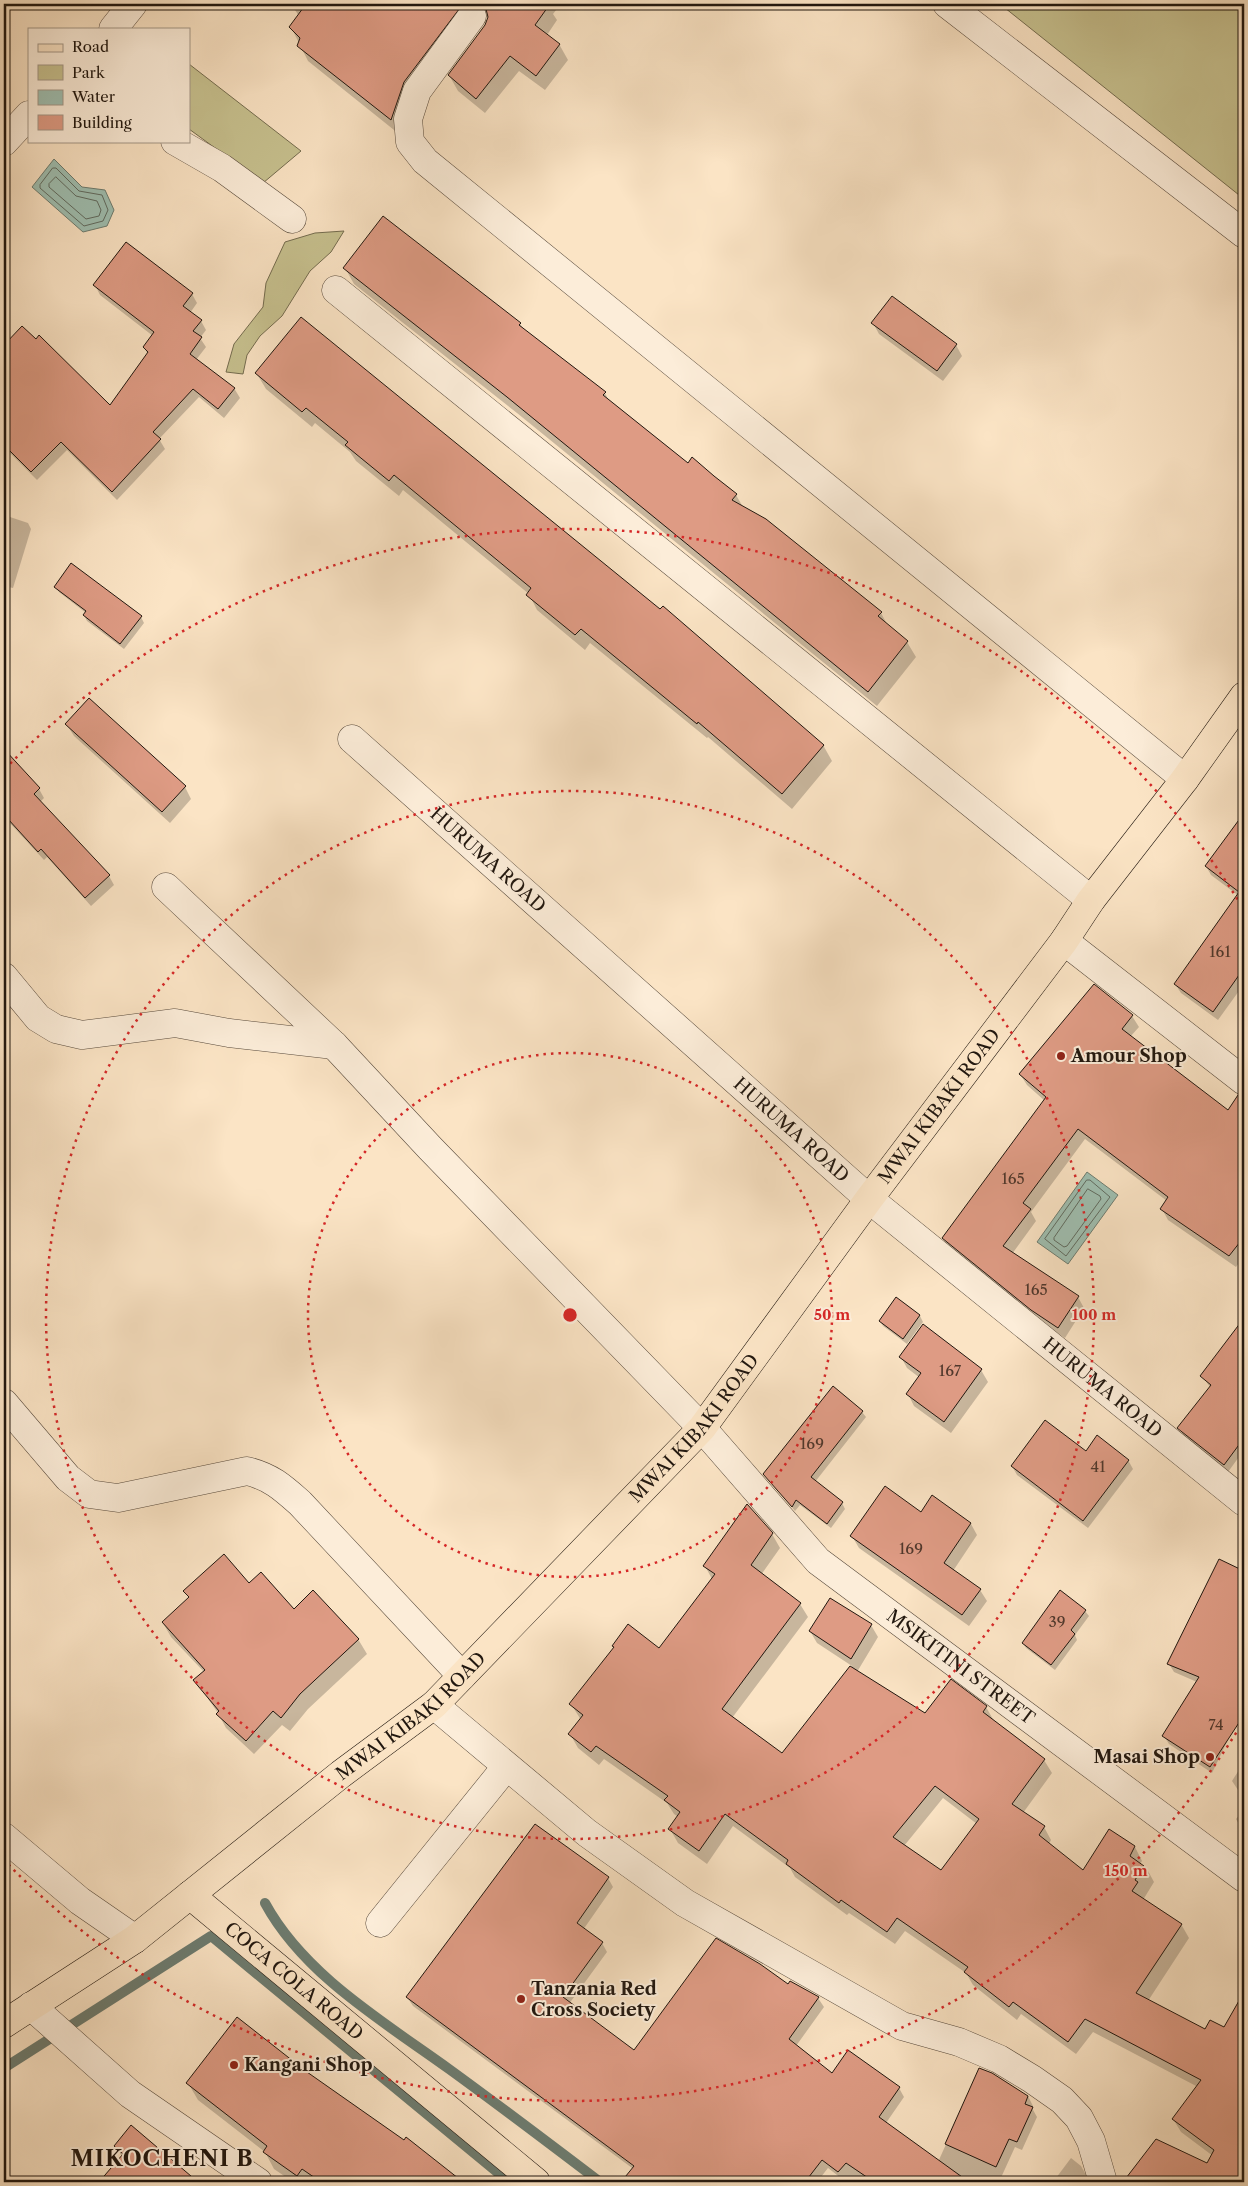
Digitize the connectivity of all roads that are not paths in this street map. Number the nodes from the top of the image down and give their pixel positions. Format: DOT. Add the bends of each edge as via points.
graph roads {
  1 [pos="133,4"];
  2 [pos="947,4"];
  3 [pos="472,16"];
  4 [pos="114,28"];
  5 [pos="28,116"];
  6 [pos="4,142"];
  7 [pos="177,142"];
  8 [pos="292,219"];
  9 [pos="1244,234"];
  10 [pos="336,290"];
  11 [pos="1242,704"];
  12 [pos="352,739"];
  13 [pos="1185,779"];
  14 [pos="166,887"];
  15 [pos="1091,900"];
  16 [pos="1064,942"];
  17 [pos="4,977"];
  18 [pos="334,1045"];
  19 [pos="1244,1081"];
  20 [pos="869,1199"];
  21 [pos="4,1403"];
  22 [pos="702,1428"];
  23 [pos="1244,1502"];
  24 [pos="462,1676"];
  25 [pos="434,1705"];
  26 [pos="506,1767"];
  27 [pos="4,1837"];
  28 [pos="1244,1878"];
  29 [pos="190,1895"];
  30 [pos="380,1923"];
  31 [pos="135,1938"];
  32 [pos="31,2006"];
  33 [pos="4,2024"];
  34 [pos="258,2182"];
  35 [pos="536,2182"];
  36 [pos="1103,2182"];
  1 -- 4 [label="street"];
  2 -- 9 [label="street"];
  3 -- 13 [label="street" via="417,91 411,109 408,119 410,142 426,161"];
  5 -- 6 [label="street"];
  7 -- 8 [label="street" via="222,168"];
  10 -- 15 [label="street"];
  11 -- 13 [label="main road, MWAI KIBAKI ROAD"];
  12 -- 20 [label="street, HURUMA ROAD"];
  13 -- 15 [label="main road, MWAI KIBAKI ROAD"];
  14 -- 18 [label="street, MSIKITINI STREET"];
  15 -- 16 [label="main road, MWAI KIBAKI ROAD"];
  16 -- 19 [label="street"];
  16 -- 20 [label="main road, MWAI KIBAKI ROAD"];
  17 -- 18 [label="street" via="38,1018 56,1029 82,1035 175,1023 229,1033"];
  18 -- 22 [label="street, MSIKITINI STREET"];
  20 -- 22 [label="main road, MWAI KIBAKI ROAD"];
  20 -- 23 [label="street, HURUMA ROAD"];
  21 -- 24 [label="street" via="68,1478 89,1494 118,1498 247,1471 264,1475 300,1503"];
  22 -- 24 [label="main road, MWAI KIBAKI ROAD"];
  22 -- 28 [label="street, MSIKITINI STREET" via="818,1561"];
  24 -- 25 [label="main road, MWAI KIBAKI ROAD"];
  25 -- 26 [label="street"];
  25 -- 29 [label="main road, MWAI KIBAKI ROAD" via="341,1774"];
  26 -- 30 [label="street"];
  26 -- 36 [label="street" via="587,1833 685,1903 902,2026 959,2042 1032,2079 1062,2100 1079,2118 1091,2141"];
  27 -- 31 [label="street" via="80,1901"];
  29 -- 31 [label="main road, MWAI KIBAKI ROAD"];
  29 -- 35 [label="main road, COCA COLA ROAD"];
  31 -- 32 [label="main road, MWAI KIBAKI ROAD"];
  32 -- 33 [label="main road, MWAI KIBAKI ROAD"];
  32 -- 34 [label="street" via="130,2094"];
}
